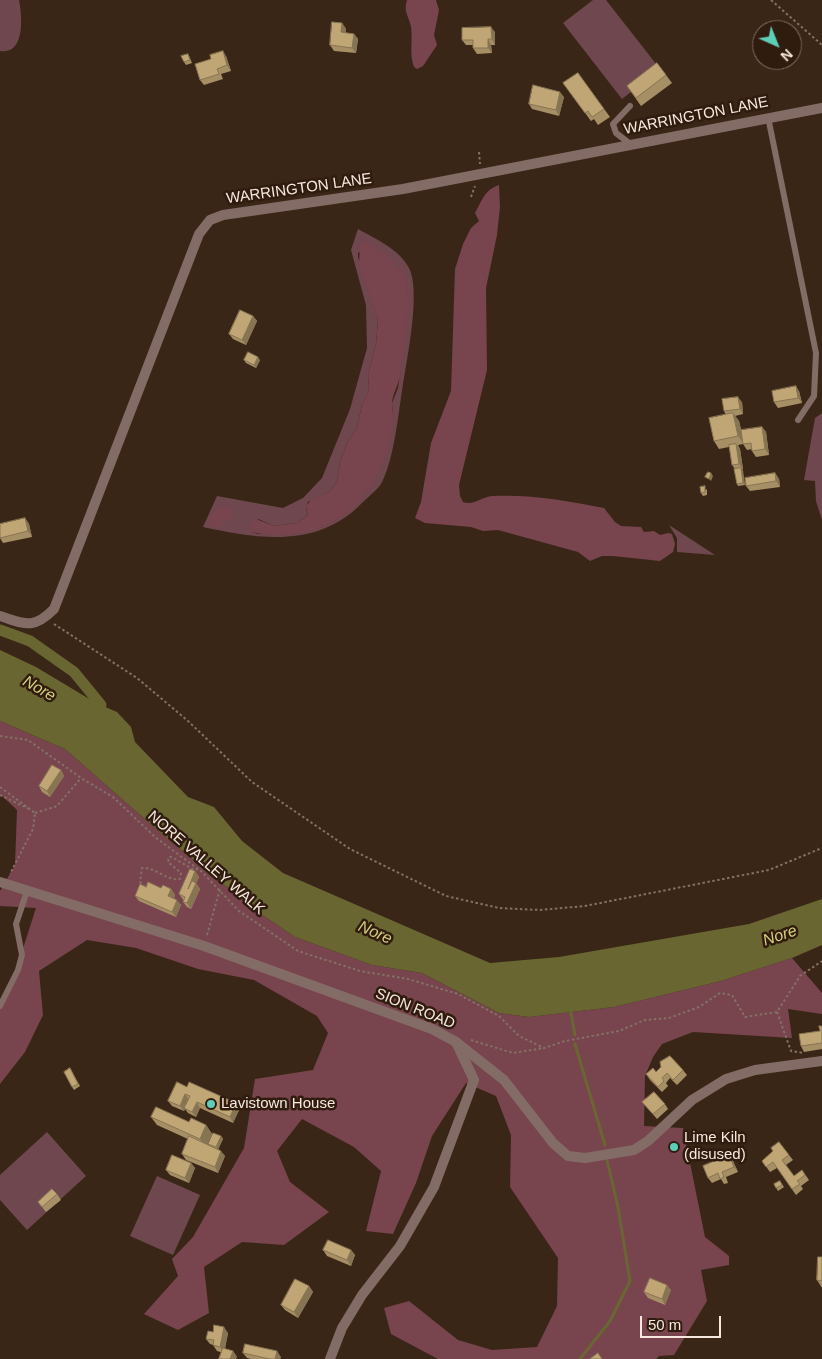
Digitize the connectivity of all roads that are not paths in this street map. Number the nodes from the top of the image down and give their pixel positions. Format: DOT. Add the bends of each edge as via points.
graph roads {
  1 [pos="630,106"];
  2 [pos="822,108"];
  3 [pos="768,117"];
  4 [pos="629,143"];
  5 [pos="798,420"];
  6 [pos="0,616"];
  7 [pos="2,883"];
  8 [pos="27,890"];
  9 [pos="0,1006"];
  10 [pos="456,1042"];
  11 [pos="822,1061"];
  12 [pos="330,1359"];
  1 -- 4 [label="lane" via="613,124 616,133"];
  2 -- 3 [label="street, WARRINGTON LANE"];
  3 -- 4 [label="street, WARRINGTON LANE"];
  3 -- 5 [label="lane" via="816,353 814,396"];
  4 -- 6 [label="street, WARRINGTON LANE" via="402,189 223,215 210,220 199,234 54,609 42,621 25,624"];
  7 -- 8 [label="street, SION ROAD"];
  8 -- 9 [label="lane" via="16,924 22,955"];
  8 -- 10 [label="street, SION ROAD" via="204,946 432,1029"];
  10 -- 11 [label="street, SION ROAD" via="504,1080 544,1132 568,1156 585,1158 634,1150 692,1100 726,1079 755,1070"];
  10 -- 12 [label="street" via="474,1080 434,1187 400,1246 342,1328"];
}
